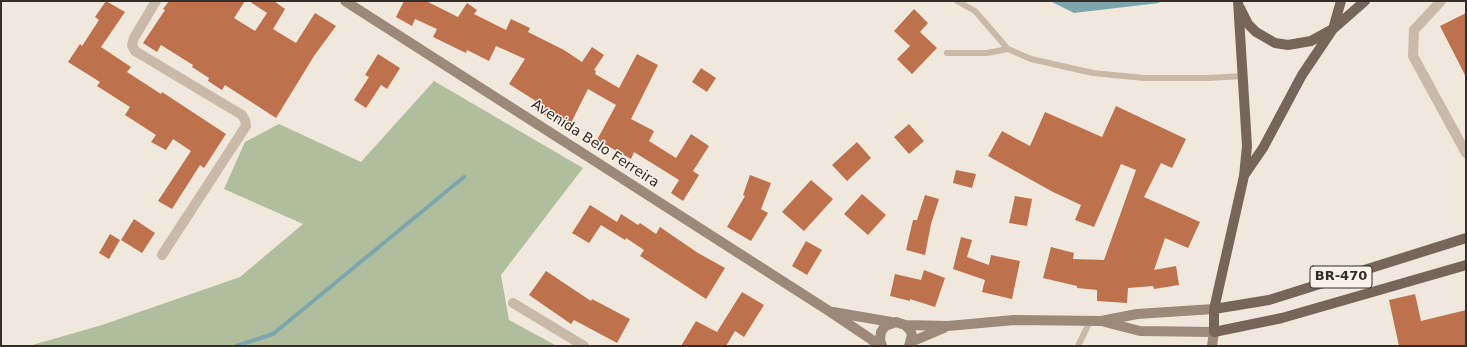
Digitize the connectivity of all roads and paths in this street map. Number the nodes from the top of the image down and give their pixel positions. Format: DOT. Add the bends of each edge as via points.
graph roads {
  1 [pos="156,1"];
  2 [pos="345,1"];
  3 [pos="957,1"];
  4 [pos="1238,1"];
  5 [pos="1341,1"];
  6 [pos="1365,1"];
  7 [pos="1441,1"];
  8 [pos="1333,29"];
  9 [pos="1008,48"];
  10 [pos="947,53"];
  11 [pos="1243,76"];
  12 [pos="1466,153"];
  13 [pos="1244,176"];
  14 [pos="1466,238"];
  15 [pos="162,255"];
  16 [pos="1466,264"];
  17 [pos="513,303"];
  18 [pos="1214,309"];
  19 [pos="829,311"];
  20 [pos="1090,321"];
  21 [pos="1101,321"];
  22 [pos="891,322"];
  23 [pos="906,325"];
  24 [pos="948,326"];
  25 [pos="1214,332"];
  26 [pos="910,345"];
  27 [pos="584,346"];
  28 [pos="881,346"];
  29 [pos="1078,346"];
  30 [pos="1212,346"];
  1 -- 15 [label="street" via="134,38 132,45 135,51 242,115 246,126"];
  2 -- 19 [label="main road, Avenida Belo Ferreira"];
  3 -- 9 [label="lane" via="975,11"];
  4 -- 8 [label="main road" via="1252,28 1265,39 1275,43 1300,44"];
  4 -- 11 [label="main road"];
  5 -- 8 [label="main road"];
  6 -- 8 [label="main road"];
  7 -- 12 [label="street" via="1414,30 1413,56"];
  8 -- 13 [label="main road" via="1302,74 1263,148"];
  9 -- 10 [label="lane" via="987,53"];
  9 -- 11 [label="lane" via="1031,59 1093,73 1144,78"];
  11 -- 13 [label="main road" via="1247,146"];
  13 -- 18 [label="main road"];
  14 -- 18 [label="main road, BR-470" via="1270,300"];
  16 -- 25 [label="main road, BR-470" via="1282,318"];
  17 -- 27 [label="street"];
  18 -- 21 [label="main road" via="1137,314"];
  18 -- 25 [label="main road"];
  19 -- 22 [label="main road, Avenida Belo Ferreira"];
  19 -- 28 [label="main road, Avenida Belo Ferreira"];
  20 -- 21 [label="main road"];
  20 -- 24 [label="main road" via="1014,320"];
  20 -- 29 [label="lane"];
  21 -- 25 [label="main road" via="1140,331"];
  22 -- 23 [label="main road, Avenida Belo Ferreira"];
  22 -- 28 [label="main road" via="880,332"];
  23 -- 24 [label="main road, Avenida Belo Ferreira"];
  23 -- 26 [label="main road" via="912,335"];
  24 -- 26 [label="main road"];
  25 -- 30 [label="main road"];
}
